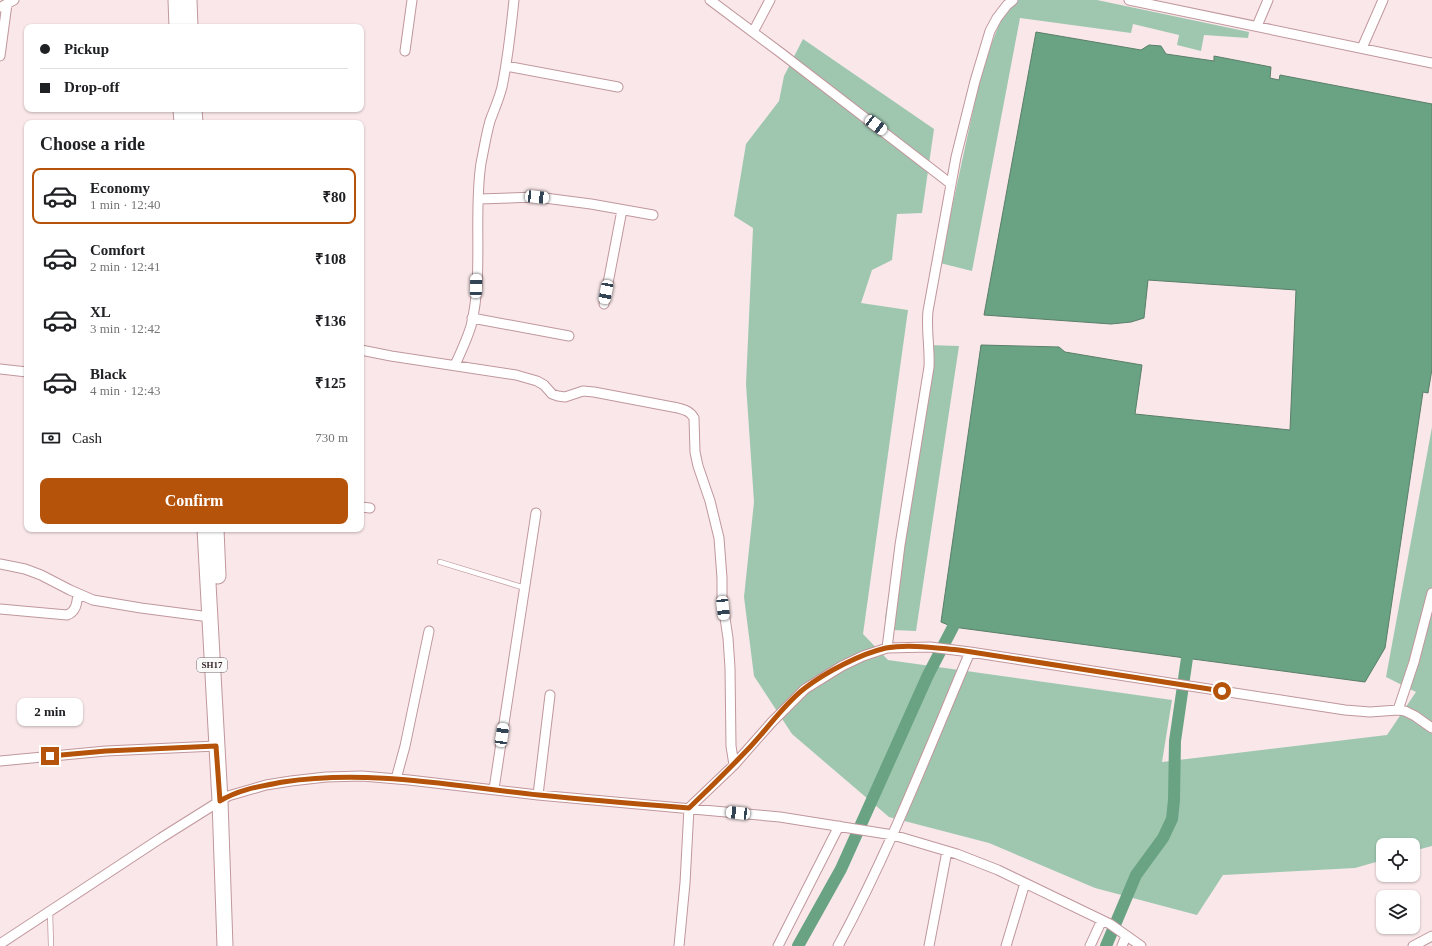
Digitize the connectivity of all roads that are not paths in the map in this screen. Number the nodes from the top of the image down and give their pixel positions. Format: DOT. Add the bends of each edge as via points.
graph roads {
  1 [pos="176,0"];
  2 [pos="189,0"];
  3 [pos="412,0"];
  4 [pos="514,0"];
  5 [pos="710,0"];
  6 [pos="770,0"];
  7 [pos="1013,0"];
  8 [pos="1129,0"];
  9 [pos="1268,0"];
  10 [pos="1383,0"];
  11 [pos="7,4"];
  12 [pos="177,24"];
  13 [pos="190,24"];
  14 [pos="1257,26"];
  15 [pos="753,32"];
  16 [pos="1362,48"];
  17 [pos="405,51"];
  18 [pos="0,56"];
  19 [pos="1432,63"];
  20 [pos="506,66"];
  21 [pos="618,87"];
  22 [pos="951,184"];
  23 [pos="479,198"];
  24 [pos="622,210"];
  25 [pos="653,215"];
  26 [pos="604,304"];
  27 [pos="472,318"];
  28 [pos="570,336"];
  29 [pos="364,351"];
  30 [pos="455,365"];
  31 [pos="0,369"];
  32 [pos="24,372"];
  33 [pos="536,513"];
  34 [pos="205,532"];
  35 [pos="216,532"];
  36 [pos="440,562"];
  37 [pos="0,564"];
  38 [pos="525,588"];
  39 [pos="1432,593"];
  40 [pos="78,594"];
  41 [pos="0,609"];
  42 [pos="210,617"];
  43 [pos="430,631"];
  44 [pos="886,648"];
  45 [pos="970,652"];
  46 [pos="550,695"];
  47 [pos="1398,710"];
  48 [pos="1432,728"];
  49 [pos="216,746"];
  50 [pos="0,761"];
  51 [pos="734,765"];
  52 [pos="396,778"];
  53 [pos="494,790"];
  54 [pos="538,795"];
  55 [pos="224,798"];
  56 [pos="689,808"];
  57 [pos="842,827"];
  58 [pos="893,835"];
  59 [pos="947,851"];
  60 [pos="1025,883"];
  61 [pos="50,911"];
  62 [pos="1106,922"];
  63 [pos="1124,934"];
  64 [pos="1432,936"];
  65 [pos="0,944"];
  66 [pos="51,946"];
  67 [pos="226,946"];
  68 [pos="234,946"];
  69 [pos="679,946"];
  70 [pos="778,946"];
  71 [pos="838,946"];
  72 [pos="929,946"];
  73 [pos="1006,946"];
  74 [pos="1090,946"];
  75 [pos="1122,946"];
  76 [pos="1141,946"];
  77 [pos="1413,946"];
  1 -- 12 [label="main road"];
  2 -- 13 [label="main road"];
  3 -- 17 [label="street"];
  4 -- 20 [label="street"];
  5 -- 15 [label="street"];
  6 -- 15 [label="street"];
  7 -- 22 [label="street" via="997,18 983,50"];
  8 -- 14 [label="street"];
  9 -- 14 [label="street"];
  10 -- 16 [label="street"];
  11 -- 18 [label="street"];
  14 -- 16 [label="street"];
  15 -- 22 [label="street"];
  16 -- 19 [label="street"];
  20 -- 21 [label="street"];
  20 -- 23 [label="street" via="481,164"];
  22 -- 44 [label="street" via="928,311 929,367"];
  23 -- 24 [label="street" via="537,197"];
  23 -- 27 [label="street" via="476,286"];
  24 -- 25 [label="street"];
  24 -- 26 [label="street"];
  27 -- 28 [label="street"];
  27 -- 30 [label="street" via="465,344"];
  29 -- 30 [label="street"];
  30 -- 51 [label="street" via="529,378 558,396 583,391 594,392 678,408 692,414 698,466 719,538 722,598 730,668 731,746"];
  31 -- 32 [label="street"];
  33 -- 38 [label="street"];
  34 -- 42 [label="main road, SH17"];
  35 -- 55 [label="main road, SH17" via="225,751"];
  36 -- 38 [label="lane"];
  37 -- 40 [label="street" via="26,569"];
  38 -- 53 [label="street"];
  39 -- 47 [label="street" via="1410,676"];
  40 -- 41 [label="street" via="74,609 67,615"];
  40 -- 42 [label="street" via="114,604"];
  42 -- 49 [label="main road, SH17"];
  43 -- 52 [label="street"];
  44 -- 45 [label="street" via="930,647"];
  44 -- 51 [label="street" via="842,666 805,689"];
  45 -- 47 [label="street" via="1345,710"];
  45 -- 58 [label="street"];
  46 -- 54 [label="street"];
  47 -- 48 [label="street" via="1410,713"];
  49 -- 50 [label="street" via="100,752"];
  49 -- 55 [label="main road, SH17"];
  51 -- 56 [label="street"];
  52 -- 53 [label="street"];
  52 -- 55 [label="street" via="319,778 266,785"];
  53 -- 54 [label="street"];
  54 -- 56 [label="street"];
  55 -- 61 [label="street"];
  55 -- 67 [label="main road, SH17"];
  55 -- 68 [label="main road, SH17"];
  56 -- 57 [label="street" via="780,817"];
  56 -- 69 [label="street"];
  57 -- 58 [label="street"];
  57 -- 70 [label="street"];
  58 -- 59 [label="street"];
  58 -- 71 [label="street"];
  59 -- 60 [label="street"];
  59 -- 72 [label="street"];
  60 -- 62 [label="street"];
  60 -- 73 [label="street"];
  61 -- 65 [label="street"];
  61 -- 66 [label="lane"];
  62 -- 63 [label="street"];
  62 -- 74 [label="street"];
  63 -- 75 [label="street"];
  63 -- 76 [label="street"];
  64 -- 77 [label="street"];
}
